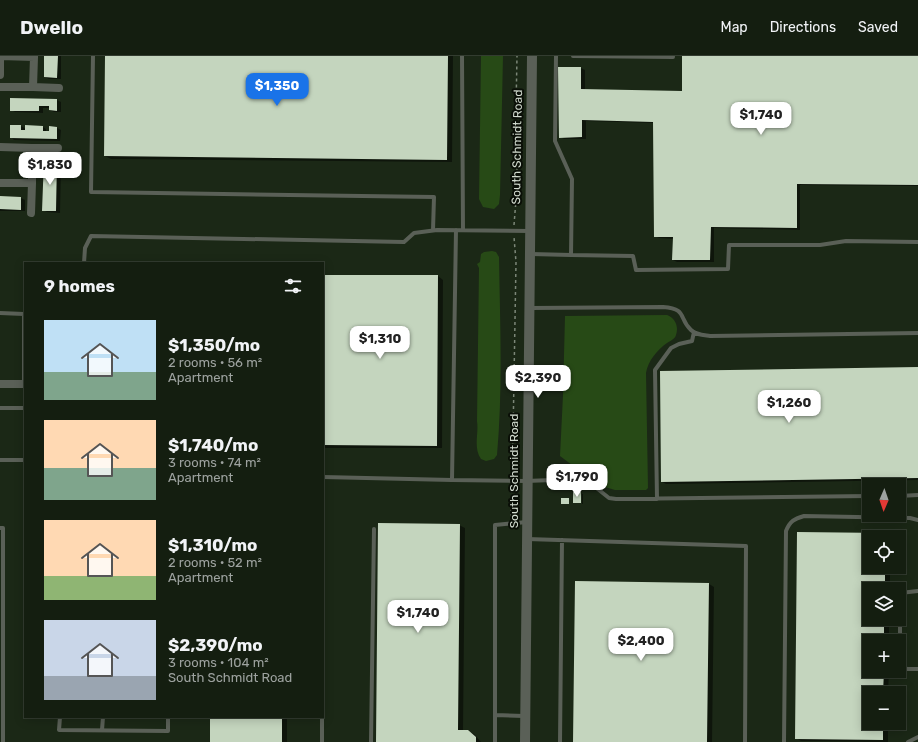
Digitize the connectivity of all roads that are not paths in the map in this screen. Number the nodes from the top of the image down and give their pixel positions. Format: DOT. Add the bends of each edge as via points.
graph roads {
  1 [pos="0,56"];
  2 [pos="34,56"];
  3 [pos="93,56"];
  4 [pos="462,56"];
  5 [pos="532,56"];
  6 [pos="556,56"];
  7 [pos="573,56"];
  8 [pos="673,57"];
  9 [pos="0,75"];
  10 [pos="0,86"];
  11 [pos="33,87"];
  12 [pos="59,88"];
  13 [pos="0,147"];
  14 [pos="32,148"];
  15 [pos="58,148"];
  16 [pos="0,183"];
  17 [pos="32,183"];
  18 [pos="31,212"];
  19 [pos="433,230"];
  20 [pos="456,230"];
  21 [pos="463,230"];
  22 [pos="529,231"];
  23 [pos="918,242"];
  24 [pos="529,254"];
  25 [pos="571,254"];
  26 [pos="84,262"];
  27 [pos="528,308"];
  28 [pos="0,313"];
  29 [pos="24,314"];
  30 [pos="694,332"];
  31 [pos="918,333"];
  32 [pos="0,384"];
  33 [pos="24,384"];
  34 [pos="0,408"];
  35 [pos="24,408"];
  36 [pos="0,460"];
  37 [pos="24,460"];
  38 [pos="324,477"];
  39 [pos="452,480"];
  40 [pos="526,480"];
  41 [pos="918,495"];
  42 [pos="862,496"];
  43 [pos="906,496"];
  44 [pos="657,499"];
  45 [pos="918,520"];
  46 [pos="526,522"];
  47 [pos="0,528"];
  48 [pos="374,529"];
  49 [pos="527,539"];
  50 [pos="562,540"];
  51 [pos="918,591"];
  52 [pos="918,669"];
  53 [pos="495,715"];
  54 [pos="525,716"];
  55 [pos="60,718"];
  56 [pos="103,718"];
  57 [pos="168,718"];
  58 [pos="322,718"];
  59 [pos="102,730"];
  60 [pos="918,737"];
  61 [pos="2,742"];
  62 [pos="322,742"];
  63 [pos="371,742"];
  64 [pos="495,742"];
  65 [pos="525,742"];
  66 [pos="560,742"];
  67 [pos="745,742"];
  68 [pos="784,742"];
  69 [pos="908,742"];
  1 -- 2 [label="street"];
  1 -- 9 [label="street"];
  2 -- 11 [label="street"];
  3 -- 19 [label="lane" via="91,192 434,197"];
  4 -- 21 [label="lane"];
  5 -- 22 [label="street, South Schmidt Road"];
  6 -- 25 [label="lane" via="555,141 572,179"];
  7 -- 8 [label="lane"];
  10 -- 11 [label="street"];
  11 -- 12 [label="street"];
  13 -- 14 [label="street"];
  14 -- 15 [label="street"];
  14 -- 17 [label="street"];
  16 -- 17 [label="street"];
  17 -- 18 [label="street"];
  19 -- 20 [label="lane"];
  19 -- 26 [label="lane" via="414,233 404,242 91,236 85,248"];
  20 -- 21 [label="lane"];
  20 -- 39 [label="lane"];
  21 -- 22 [label="lane"];
  22 -- 24 [label="street, South Schmidt Road"];
  23 -- 25 [label="lane" via="846,241 820,245 729,245 728,269 636,270 633,256"];
  24 -- 25 [label="lane"];
  24 -- 27 [label="street, South Schmidt Road"];
  27 -- 30 [label="lane" via="673,308 683,315"];
  27 -- 40 [label="street, South Schmidt Road"];
  28 -- 29 [label="lane"];
  30 -- 31 [label="lane" via="710,336"];
  30 -- 44 [label="lane" via="692,341 671,348 655,370"];
  32 -- 33 [label="street"];
  34 -- 35 [label="lane"];
  36 -- 37 [label="lane"];
  38 -- 39 [label="lane"];
  39 -- 40 [label="lane"];
  40 -- 44 [label="lane" via="579,479 589,482 609,498"];
  40 -- 46 [label="street, South Schmidt Road"];
  41 -- 43 [label="lane"];
  42 -- 44 [label="lane"];
  45 -- 68 [label="lane" via="804,516 790,523 786,531"];
  46 -- 49 [label="street, South Schmidt Road"];
  46 -- 53 [label="lane" via="495,524"];
  47 -- 61 [label="lane" via="3,528"];
  48 -- 63 [label="lane"];
  49 -- 50 [label="lane"];
  49 -- 54 [label="street, South Schmidt Road"];
  50 -- 66 [label="lane"];
  50 -- 67 [label="lane" via="746,546"];
  51 -- 52 [label="lane" via="900,593 900,665 907,669"];
  53 -- 54 [label="lane"];
  53 -- 64 [label="lane"];
  54 -- 65 [label="street, South Schmidt Road"];
  55 -- 59 [label="lane" via="59,730"];
  56 -- 59 [label="lane"];
  57 -- 59 [label="lane" via="168,731"];
  58 -- 62 [label="lane"];
  60 -- 69 [label="lane"];
}
